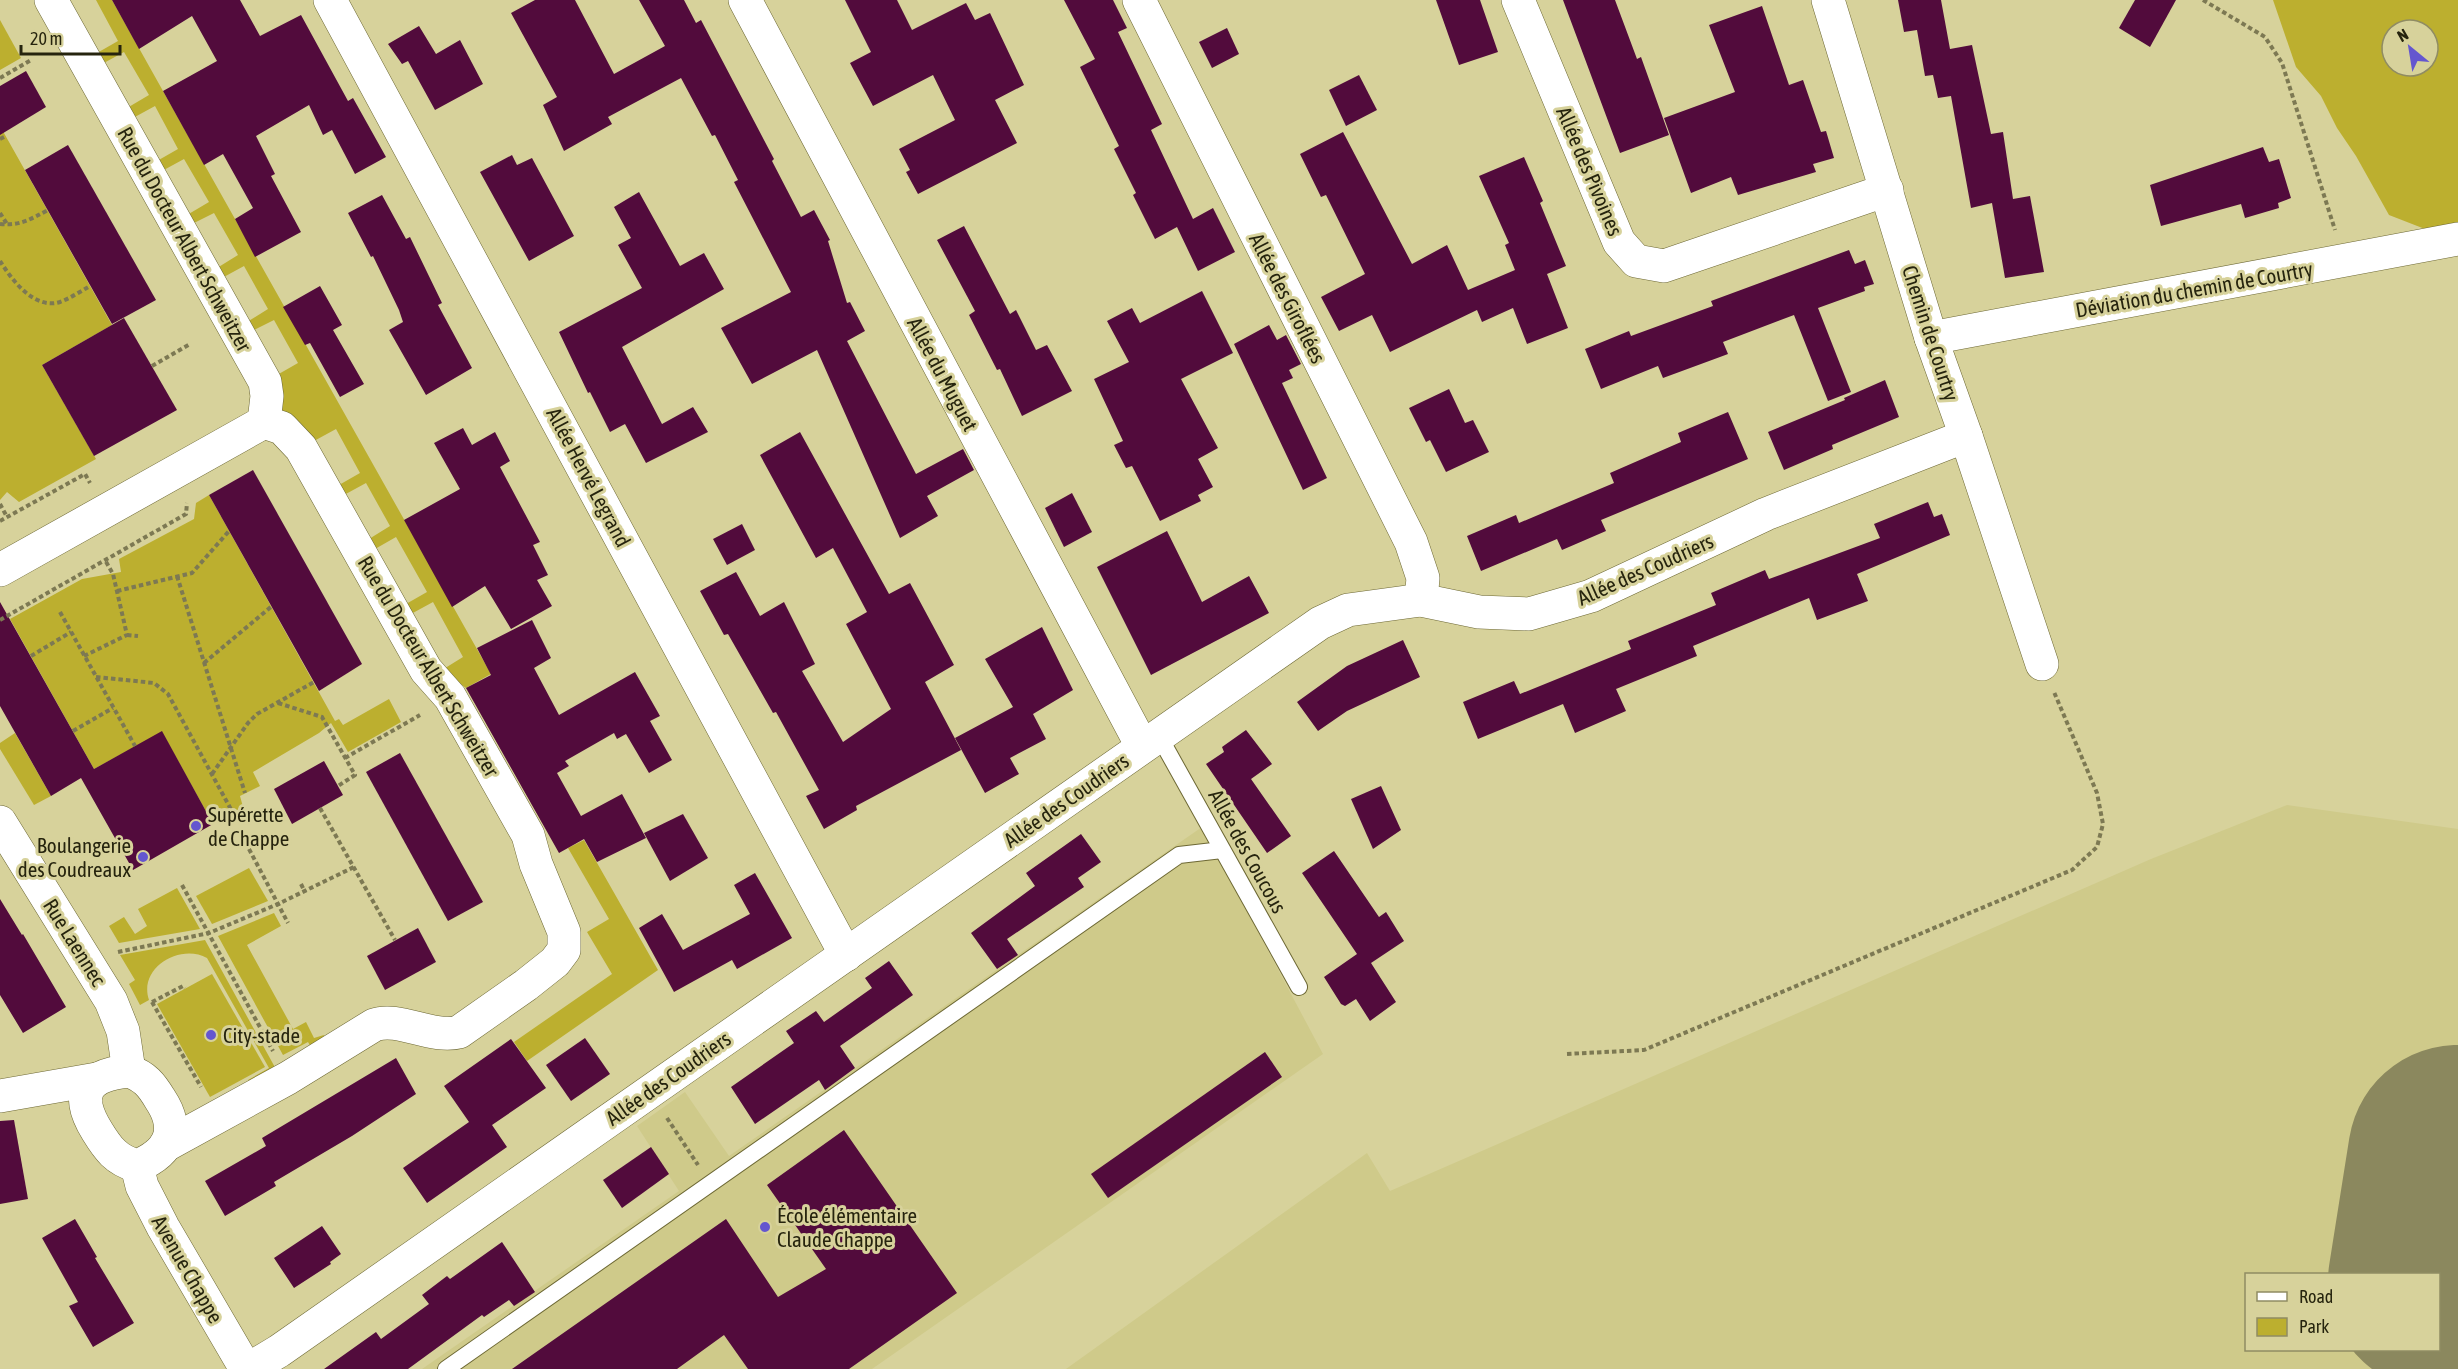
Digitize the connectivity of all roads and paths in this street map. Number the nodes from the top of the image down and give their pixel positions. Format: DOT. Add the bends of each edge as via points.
graph roads {
  1 [pos="51,0"];
  2 [pos="330,0"];
  3 [pos="745,0"];
  4 [pos="1139,0"];
  5 [pos="1518,0"];
  6 [pos="1828,0"];
  7 [pos="2204,0"];
  8 [pos="31,60"];
  9 [pos="0,78"];
  10 [pos="6,136"];
  11 [pos="0,139"];
  12 [pos="1887,190"];
  13 [pos="48,210"];
  14 [pos="0,213"];
  15 [pos="0,224"];
  16 [pos="8,225"];
  17 [pos="2458,239"];
  18 [pos="2346,262"];
  19 [pos="0,263"];
  20 [pos="90,286"];
  21 [pos="1931,338"];
  22 [pos="190,344"];
  23 [pos="152,366"];
  24 [pos="264,422"];
  25 [pos="1966,436"];
  26 [pos="188,498"];
  27 [pos="0,504"];
  28 [pos="8,517"];
  29 [pos="229,531"];
  30 [pos="105,560"];
  31 [pos="0,570"];
  32 [pos="177,576"];
  33 [pos="117,591"];
  34 [pos="1421,600"];
  35 [pos="272,606"];
  36 [pos="60,612"];
  37 [pos="0,620"];
  38 [pos="71,632"];
  39 [pos="127,635"];
  40 [pos="138,636"];
  41 [pos="31,656"];
  42 [pos="84,656"];
  43 [pos="204,663"];
  44 [pos="2042,664"];
  45 [pos="96,677"];
  46 [pos="314,682"];
  47 [pos="277,702"];
  48 [pos="113,708"];
  49 [pos="420,715"];
  50 [pos="73,731"];
  51 [pos="1151,741"];
  52 [pos="135,746"];
  53 [pos="231,746"];
  54 [pos="345,758"];
  55 [pos="212,774"];
  56 [pos="338,786"];
  57 [pos="245,793"];
  58 [pos="320,808"];
  59 [pos="233,813"];
  60 [pos="0,822"];
  61 [pos="249,849"];
  62 [pos="1222,850"];
  63 [pos="354,867"];
  64 [pos="300,884"];
  65 [pos="182,885"];
  66 [pos="305,892"];
  67 [pos="278,904"];
  68 [pos="288,923"];
  69 [pos="209,933"];
  70 [pos="395,940"];
  71 [pos="116,952"];
  72 [pos="846,955"];
  73 [pos="1299,987"];
  74 [pos="185,988"];
  75 [pos="152,1002"];
  76 [pos="145,1006"];
  77 [pos="1567,1054"];
  78 [pos="129,1071"];
  79 [pos="288,1078"];
  80 [pos="97,1079"];
  81 [pos="203,1091"];
  82 [pos="13,1093"];
  83 [pos="661,1109"];
  84 [pos="86,1113"];
  85 [pos="166,1145"];
  86 [pos="137,1166"];
  87 [pos="711,1184"];
  88 [pos="248,1369"];
  89 [pos="446,1369"];
  1 -- 24 [label="street, Rue du Docteur Albert Schweitzer" via="265,382"];
  2 -- 72 [label="street, Allée Hervé Legrand"];
  3 -- 51 [label="street, Allée du Muguet"];
  4 -- 34 [label="street, Allée des Giroflées" via="1411,542 1424,578"];
  5 -- 12 [label="street, Allée des Pivoines" via="1619,242 1636,261 1664,266"];
  6 -- 12 [label="street, Chemin de Courtry"];
  7 -- 18 [label="path" via="2265,37 2282,63"];
  8 -- 9 [label="path"];
  10 -- 11 [label="path"];
  12 -- 21 [label="street, Chemin de Courtry"];
  13 -- 16 [label="path" via="22,224"];
  14 -- 16 [label="path"];
  15 -- 16 [label="path"];
  17 -- 18 [label="street, Déviation du chemin de Courtry"];
  18 -- 21 [label="street, Déviation du chemin de Courtry"];
  19 -- 20 [label="path" via="17,284 41,301 60,302"];
  21 -- 25 [label="street, Chemin de Courtry"];
  22 -- 23 [label="path"];
  24 -- 31 [label="street"];
  24 -- 79 [label="street, Rue du Docteur Albert Schweitzer" via="282,428 301,448 426,670 450,697 528,835 564,932 564,950 555,962 459,1032 448,1034 380,1023 342,1035"];
  25 -- 34 [label="street, Allée des Coudriers" via="1766,514 1591,596 1529,614 1479,612"];
  25 -- 44 [label="street, Chemin de Courtry"];
  26 -- 30 [label="path" via="186,514"];
  27 -- 28 [label="path"];
  29 -- 32 [label="path" via="192,573"];
  30 -- 33 [label="path"];
  30 -- 37 [label="path"];
  32 -- 33 [label="path"];
  32 -- 43 [label="path"];
  33 -- 39 [label="path"];
  34 -- 51 [label="street, Allée des Coudriers" via="1348,610 1320,623"];
  35 -- 43 [label="path"];
  36 -- 38 [label="path"];
  38 -- 41 [label="path"];
  38 -- 42 [label="path"];
  39 -- 40 [label="path"];
  39 -- 42 [label="path"];
  42 -- 45 [label="path"];
  43 -- 53 [label="path"];
  44 -- 77 [label="path" via="2097,793 2103,824 2097,847 2072,870 1644,1050"];
  45 -- 48 [label="path"];
  45 -- 55 [label="path" via="161,687"];
  46 -- 47 [label="path"];
  47 -- 53 [label="path" via="257,714"];
  47 -- 54 [label="path" via="322,717"];
  48 -- 50 [label="path"];
  48 -- 52 [label="path"];
  49 -- 54 [label="path"];
  51 -- 62 [label="lane, Allée des Coucous"];
  51 -- 72 [label="street, Allée des Coudriers"];
  53 -- 55 [label="path"];
  53 -- 57 [label="path"];
  54 -- 56 [label="path" via="356,775"];
  55 -- 59 [label="path"];
  58 -- 63 [label="path"];
  60 -- 78 [label="street, Rue Laennec" via="111,1001 123,1031"];
  61 -- 67 [label="path"];
  62 -- 73 [label="lane, Allée des Coucous"];
  62 -- 87 [label="lane" via="1179,855"];
  63 -- 66 [label="path"];
  63 -- 70 [label="path"];
  64 -- 66 [label="path"];
  65 -- 69 [label="path"];
  66 -- 67 [label="path"];
  67 -- 68 [label="path"];
  67 -- 69 [label="path"];
  69 -- 71 [label="path"];
  69 -- 79 [label="path"];
  72 -- 88 [label="street, Allée des Coudriers"];
  74 -- 75 [label="path"];
  75 -- 76 [label="path"];
  75 -- 81 [label="path"];
  78 -- 80 [label="street" via="112,1072"];
  78 -- 85 [label="street" via="149,1082 171,1119"];
  79 -- 85 [label="street, Rue du Docteur Albert Schweitzer"];
  80 -- 82 [label="street"];
  80 -- 84 [label="street" via="87,1088"];
  82 -- 84 [label="street"];
  83 -- 87 [label="path"];
  84 -- 86 [label="street" via="111,1153"];
  85 -- 86 [label="street" via="149,1162"];
  86 -- 88 [label="street, Avenue Chappe" via="142,1186 163,1227"];
  87 -- 89 [label="lane"];
}
